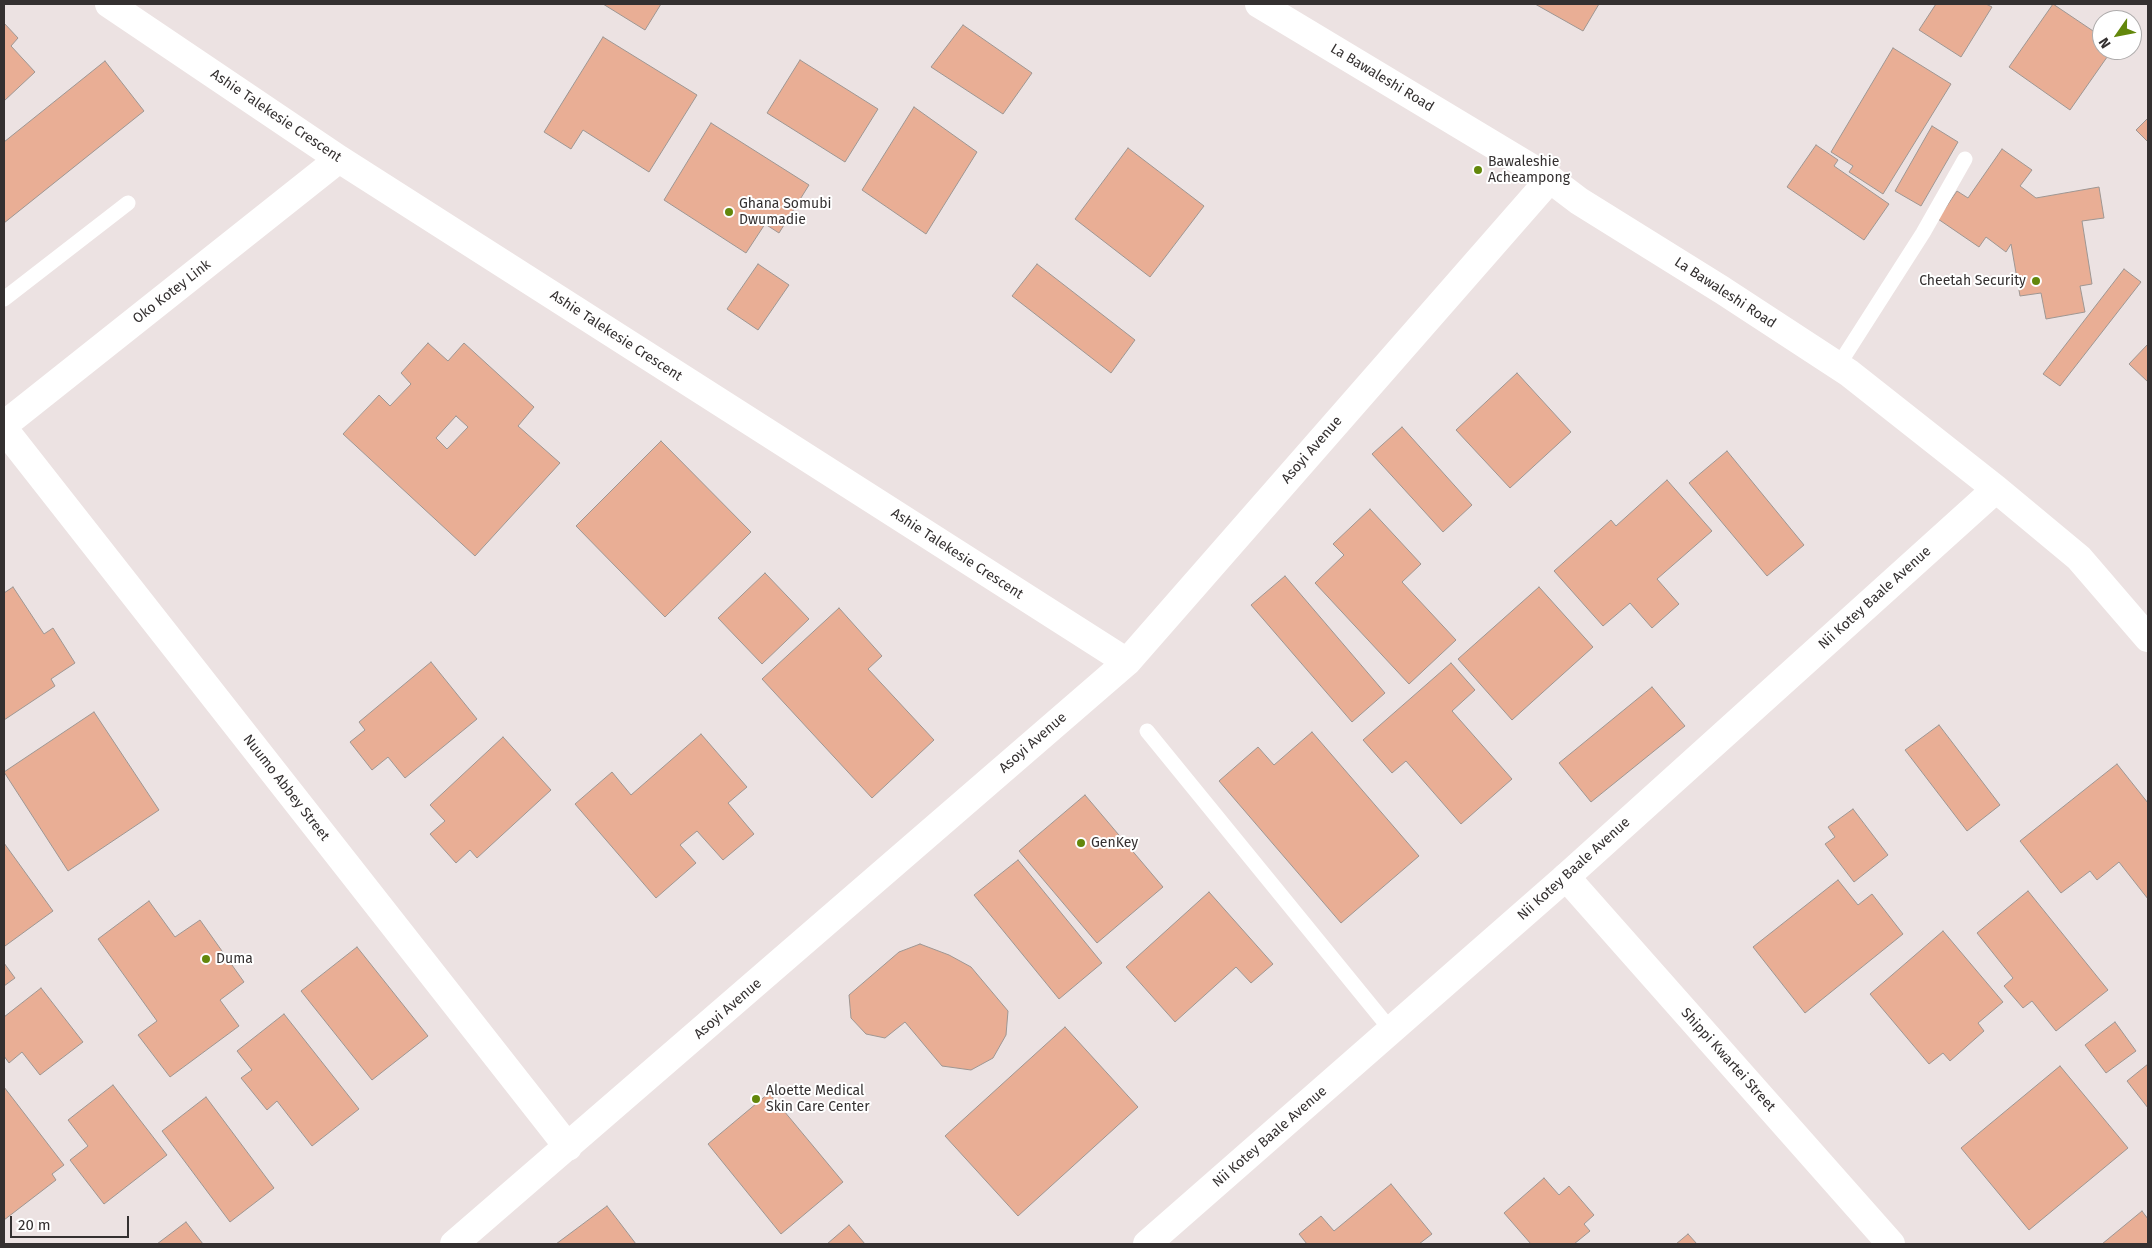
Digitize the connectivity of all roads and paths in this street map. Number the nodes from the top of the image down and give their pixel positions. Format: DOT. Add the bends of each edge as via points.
graph roads {
  1 [pos="109,4"];
  2 [pos="1259,4"];
  3 [pos="339,159"];
  4 [pos="1965,159"];
  5 [pos="1550,179"];
  6 [pos="128,203"];
  7 [pos="4,299"];
  8 [pos="1838,366"];
  9 [pos="4,427"];
  10 [pos="1996,489"];
  11 [pos="2148,638"];
  12 [pos="1127,662"];
  13 [pos="1147,731"];
  14 [pos="1566,877"];
  15 [pos="1391,1030"];
  16 [pos="568,1147"];
  17 [pos="454,1244"];
  18 [pos="1147,1244"];
  19 [pos="1891,1244"];
  1 -- 3 [label="street, Ashie Talekesie Crescent"];
  2 -- 5 [label="street, La Bawaleshi Road"];
  3 -- 9 [label="street, Oko Kotey Link"];
  3 -- 12 [label="street, Ashie Talekesie Crescent"];
  4 -- 8 [label="lane" via="1923,233"];
  5 -- 8 [label="street, La Bawaleshi Road" via="1579,201"];
  5 -- 12 [label="street, Asoyi Avenue"];
  6 -- 7 [label="lane"];
  8 -- 10 [label="street, La Bawaleshi Road"];
  9 -- 16 [label="street, Nuumo Abbey Street"];
  10 -- 11 [label="street, La Bawaleshi Road" via="2079,558"];
  10 -- 14 [label="street, Nii Kotey Baale Avenue"];
  12 -- 16 [label="street, Asoyi Avenue"];
  13 -- 15 [label="lane"];
  14 -- 15 [label="street, Nii Kotey Baale Avenue"];
  14 -- 19 [label="street, Shippi Kwartei Street"];
  15 -- 18 [label="street, Nii Kotey Baale Avenue"];
  16 -- 17 [label="street, Asoyi Avenue"];
}
